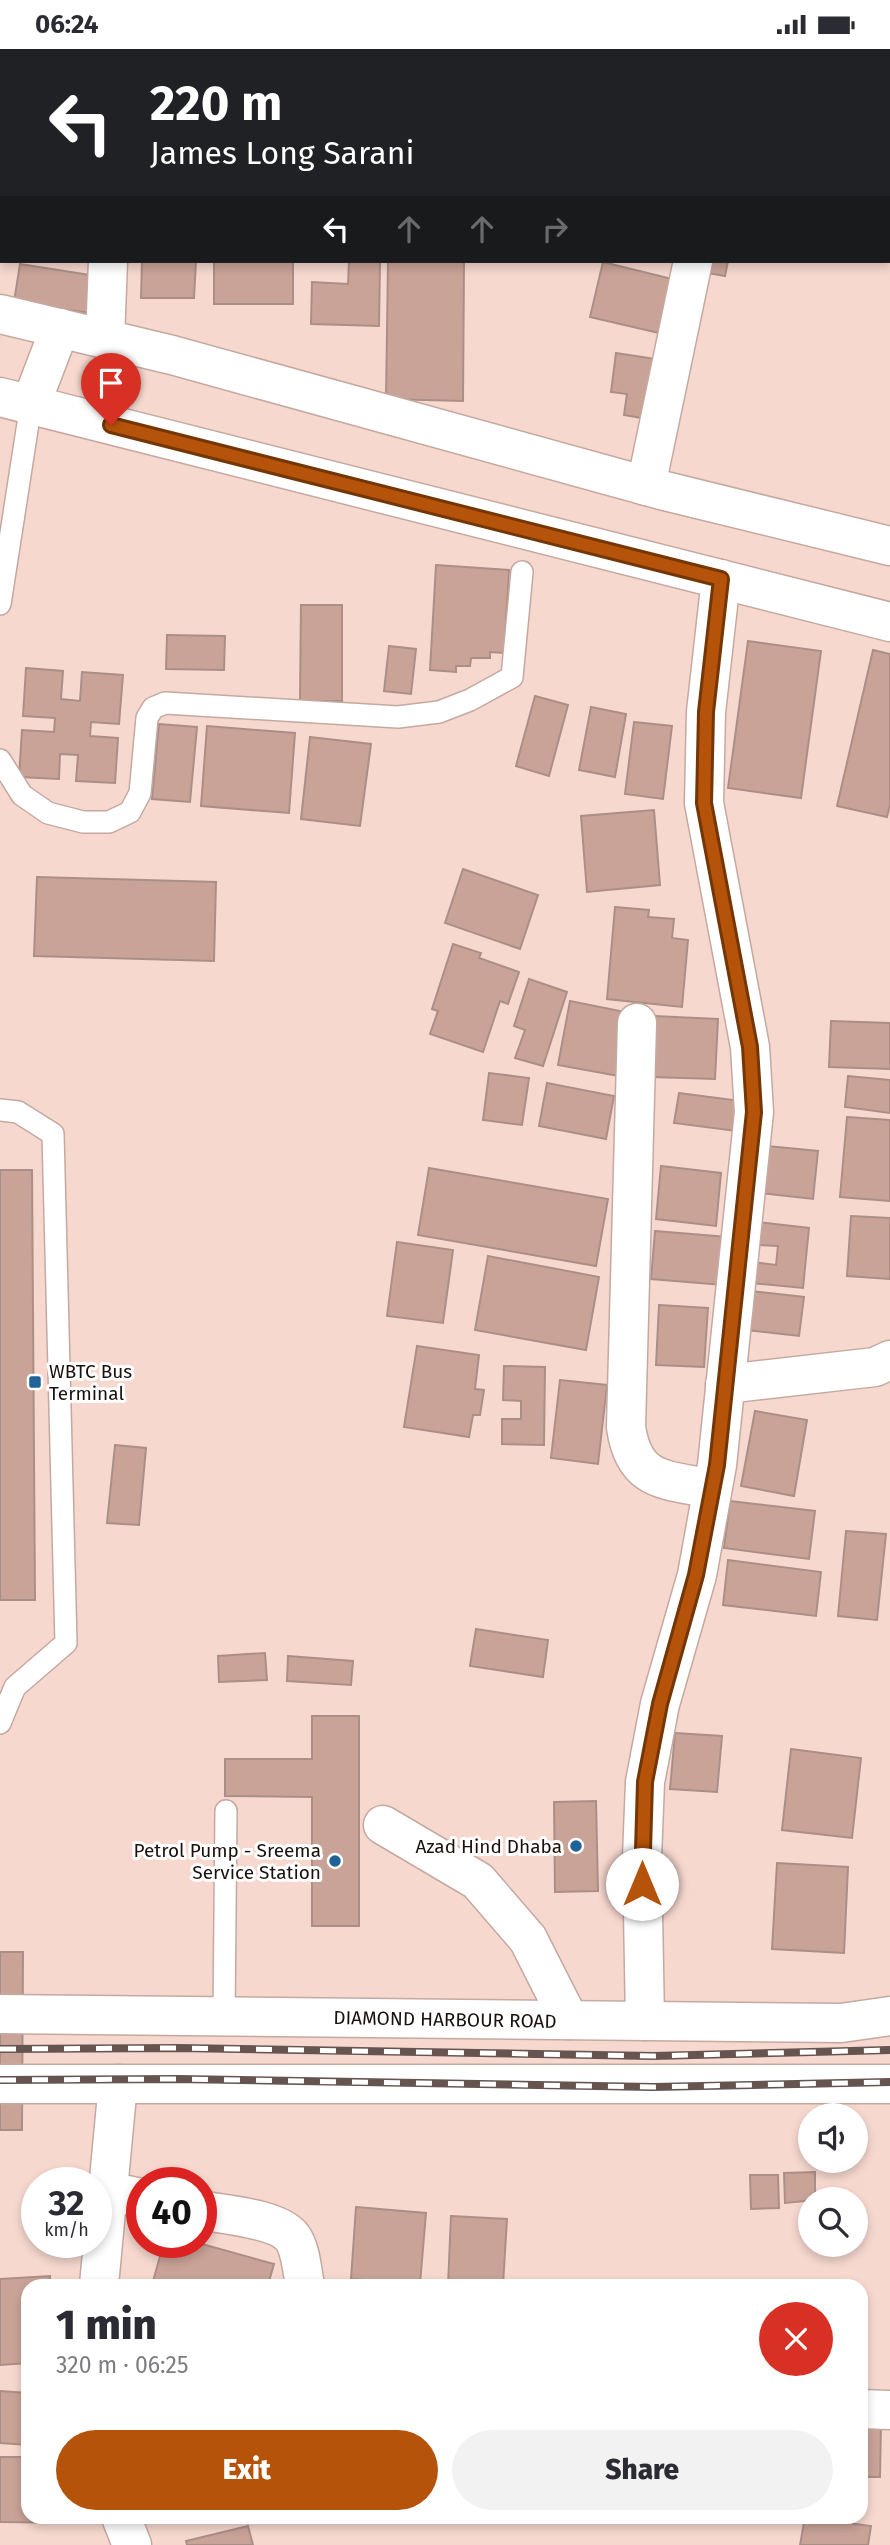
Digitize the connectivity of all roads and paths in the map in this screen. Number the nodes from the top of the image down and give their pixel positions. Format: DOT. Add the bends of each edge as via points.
graph roads {
  1 [pos="108,263"];
  2 [pos="693,263"];
  3 [pos="0,314"];
  4 [pos="60,328"];
  5 [pos="105,339"];
  6 [pos="15,400"];
  7 [pos="646,486"];
  8 [pos="890,546"];
  9 [pos="522,572"];
  10 [pos="721,579"];
  11 [pos="0,604"];
  12 [pos="890,622"];
  13 [pos="0,760"];
  14 [pos="637,1023"];
  15 [pos="0,1110"];
  16 [pos="890,1360"];
  17 [pos="724,1384"];
  18 [pos="712,1489"];
  19 [pos="0,1723"];
  20 [pos="226,1811"];
  21 [pos="383,1825"];
  22 [pos="0,2014"];
  23 [pos="224,2016"];
  24 [pos="890,2016"];
  25 [pos="569,2020"];
  26 [pos="645,2021"];
  27 [pos="0,2084"];
  28 [pos="118,2084"];
  29 [pos="890,2084"];
  30 [pos="125,2195"];
  31 [pos="217,2213"];
  32 [pos="101,2279"];
  33 [pos="304,2279"];
  34 [pos="868,2409"];
  35 [pos="890,2410"];
  36 [pos="124,2524"];
  37 [pos="132,2545"];
  1 -- 5 [label="main road"];
  2 -- 7 [label="main road"];
  3 -- 4 [label="main road"];
  4 -- 5 [label="main road"];
  4 -- 6 [label="main road"];
  5 -- 7 [label="main road"];
  6 -- 10 [label="main road"];
  6 -- 11 [label="lane"];
  7 -- 8 [label="main road"];
  9 -- 13 [label="lane" via="512,677 470,701 439,712 398,717 165,703 153,708 146,718 140,793 130,812 108,822 83,822 48,813 22,795"];
  10 -- 12 [label="main road"];
  10 -- 17 [label="main road" via="706,712 704,803 750,1047 754,1112"];
  14 -- 18 [label="main road" via="629,1448 641,1467 657,1477"];
  15 -- 19 [label="lane" via="18,1112 53,1134 66,1643 15,1687"];
  16 -- 17 [label="main road" via="875,1367"];
  17 -- 18 [label="main road"];
  18 -- 26 [label="main road" via="696,1575 660,1704 645,1782"];
  20 -- 23 [label="lane"];
  21 -- 25 [label="main road" via="478,1881 528,1939"];
  22 -- 23 [label="main road, DIAMOND HARBOUR ROAD"];
  23 -- 25 [label="main road, DIAMOND HARBOUR ROAD"];
  24 -- 26 [label="main road, DIAMOND HARBOUR ROAD" via="841,2023"];
  25 -- 26 [label="main road, DIAMOND HARBOUR ROAD"];
  27 -- 28 [label="main road"];
  28 -- 29 [label="main road"];
  28 -- 30 [label="main road"];
  30 -- 32 [label="main road"];
  31 -- 33 [label="main road" via="272,2224 291,2236"];
  34 -- 35 [label="main road"];
  36 -- 37 [label="main road"];
}
